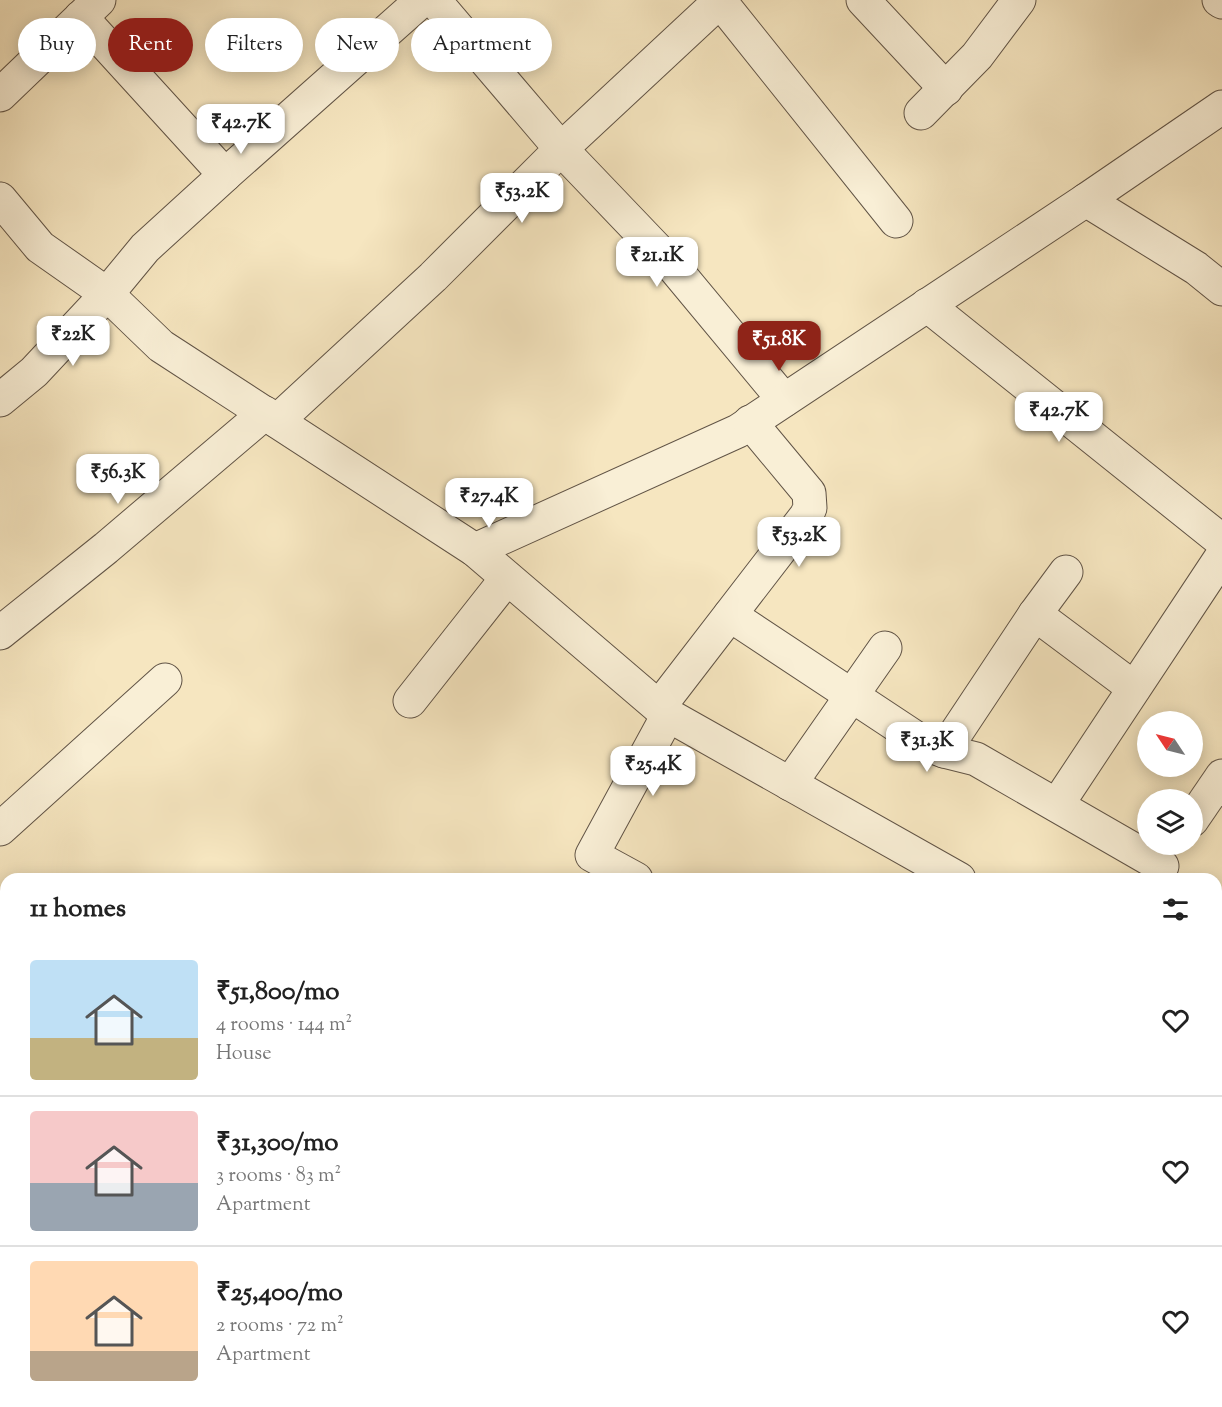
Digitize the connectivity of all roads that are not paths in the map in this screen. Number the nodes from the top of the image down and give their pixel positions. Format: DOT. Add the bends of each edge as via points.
graph roads {
  1 [pos="422,0"];
  2 [pos="434,0"];
  3 [pos="720,0"];
  4 [pos="862,0"];
  5 [pos="1019,0"];
  6 [pos="90,9"];
  7 [pos="946,89"];
  8 [pos="0,95"];
  9 [pos="1222,107"];
  10 [pos="921,113"];
  11 [pos="561,149"];
  12 [pos="225,175"];
  13 [pos="0,199"];
  14 [pos="1086,200"];
  15 [pos="896,221"];
  16 [pos="1222,289"];
  17 [pos="106,294"];
  18 [pos="927,305"];
  19 [pos="0,400"];
  20 [pos="784,400"];
  21 [pos="271,417"];
  22 [pos="750,422"];
  23 [pos="1222,541"];
  24 [pos="475,550"];
  25 [pos="1222,556"];
  26 [pos="1066,572"];
  27 [pos="507,578"];
  28 [pos="1035,614"];
  29 [pos="730,615"];
  30 [pos="0,633"];
  31 [pos="885,648"];
  32 [pos="165,680"];
  33 [pos="1134,688"];
  34 [pos="851,697"];
  35 [pos="410,701"];
  36 [pos="663,711"];
  37 [pos="944,752"];
  38 [pos="1222,776"];
  39 [pos="790,784"];
  40 [pos="1203,804"];
  41 [pos="1057,805"];
  42 [pos="0,829"];
  43 [pos="1163,863"];
  44 [pos="586,867"];
  45 [pos="611,873"];
  46 [pos="948,873"];
  1 -- 12 [label="street"];
  2 -- 11 [label="street"];
  3 -- 11 [label="street"];
  3 -- 15 [label="street"];
  4 -- 7 [label="street"];
  5 -- 7 [label="street" via="977,56"];
  6 -- 8 [label="street"];
  6 -- 12 [label="street"];
  7 -- 10 [label="street"];
  9 -- 14 [label="street"];
  11 -- 20 [label="street" via="671,264"];
  11 -- 21 [label="street" via="433,277"];
  12 -- 17 [label="street" via="145,248"];
  13 -- 17 [label="street" via="40,247"];
  14 -- 16 [label="street" via="1196,268"];
  14 -- 18 [label="street"];
  17 -- 19 [label="street" via="34,372"];
  17 -- 21 [label="street" via="161,346"];
  18 -- 20 [label="street"];
  18 -- 23 [label="street"];
  20 -- 22 [label="street"];
  21 -- 24 [label="street"];
  21 -- 30 [label="street"];
  22 -- 24 [label="street"];
  22 -- 29 [label="street" via="809,494 810,508"];
  24 -- 27 [label="street"];
  25 -- 33 [label="street"];
  26 -- 28 [label="street"];
  27 -- 35 [label="street"];
  27 -- 36 [label="street"];
  28 -- 33 [label="street"];
  28 -- 37 [label="street"];
  29 -- 34 [label="street"];
  29 -- 36 [label="street"];
  31 -- 34 [label="street"];
  32 -- 42 [label="street"];
  33 -- 41 [label="street"];
  34 -- 37 [label="street"];
  34 -- 39 [label="street"];
  36 -- 39 [label="street"];
  36 -- 44 [label="street"];
  37 -- 41 [label="street" via="976,759"];
  38 -- 40 [label="street"];
  39 -- 46 [label="street"];
  41 -- 43 [label="street"];
  44 -- 45 [label="street"];
}
